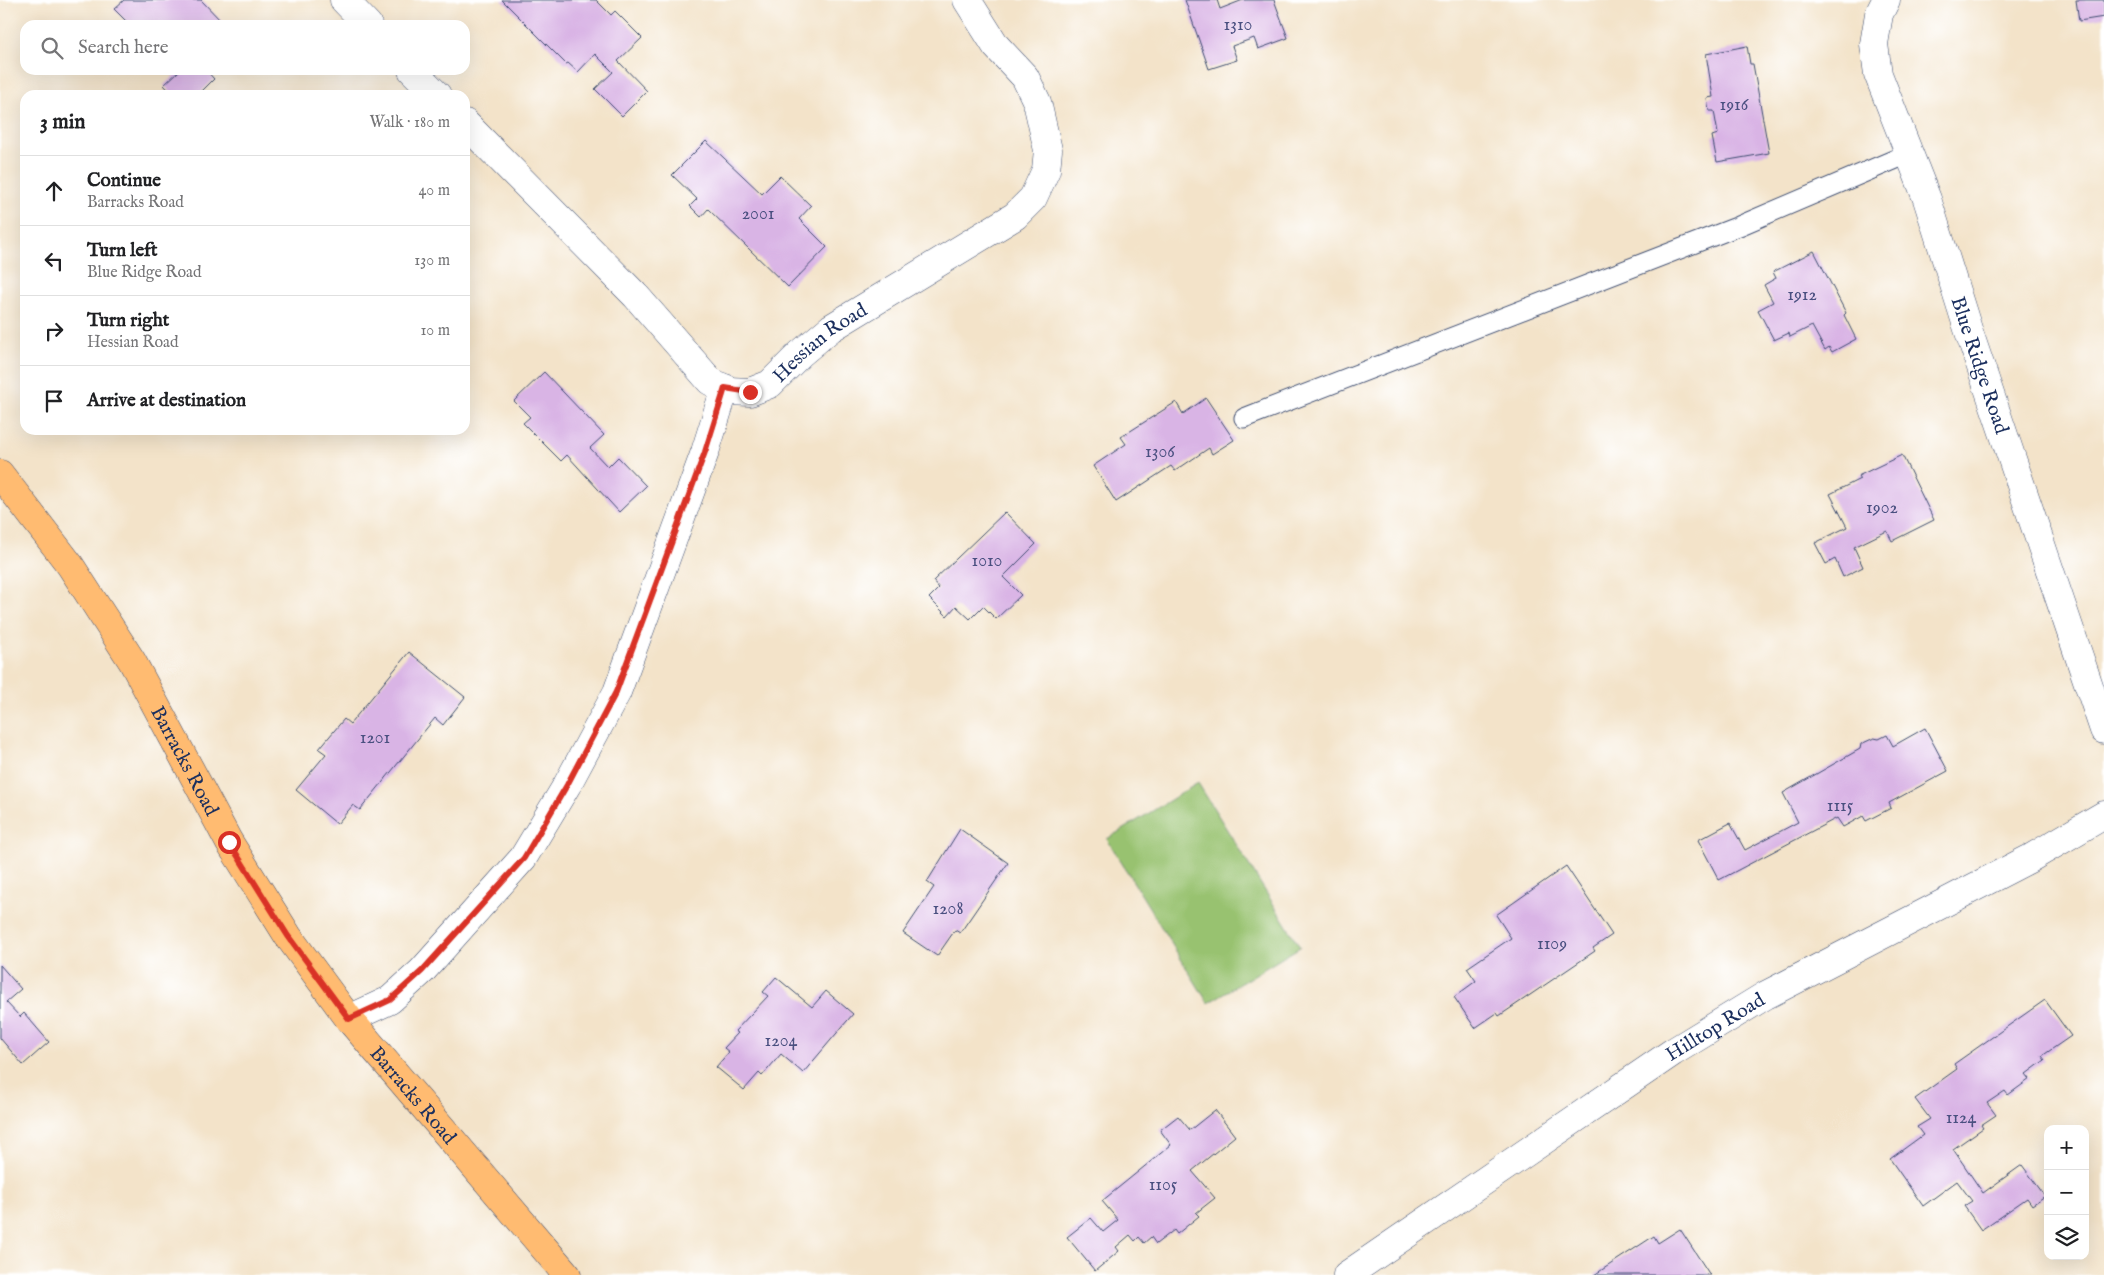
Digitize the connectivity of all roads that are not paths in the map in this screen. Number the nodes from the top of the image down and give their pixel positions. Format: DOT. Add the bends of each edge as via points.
graph roads {
  1 [pos="344,0"];
  2 [pos="967,0"];
  3 [pos="1886,0"];
  4 [pos="363,20"];
  5 [pos="417,75"];
  6 [pos="432,90"];
  7 [pos="470,129"];
  8 [pos="1910,153"];
  9 [pos="725,388"];
  10 [pos="1244,418"];
  11 [pos="0,474"];
  12 [pos="2104,730"];
  13 [pos="2104,815"];
  14 [pos="349,1019"];
  15 [pos="567,1275"];
  16 [pos="1347,1275"];
  1 -- 4 [label="street"];
  2 -- 9 [label="street, Hessian Road" via="996,46 1024,77 1037,102 1048,150 1046,170 1033,198 1015,216 831,328 770,384 750,392"];
  3 -- 8 [label="street, Blue Ridge Road" via="1879,14 1874,44 1878,74"];
  5 -- 6 [label="street"];
  7 -- 9 [label="street, Hessian Road" via="636,296 710,381"];
  8 -- 10 [label="lane" via="1739,226"];
  8 -- 12 [label="street, Blue Ridge Road"];
  9 -- 14 [label="street" via="705,452 616,692 524,858 422,971 390,1000"];
  11 -- 14 [label="main road, Barracks Road" via="70,566 132,662 229,842 288,936"];
  13 -- 16 [label="street, Hilltop Road" via="2030,859 1766,995 1673,1052"];
  14 -- 15 [label="main road, Barracks Road"];
}
